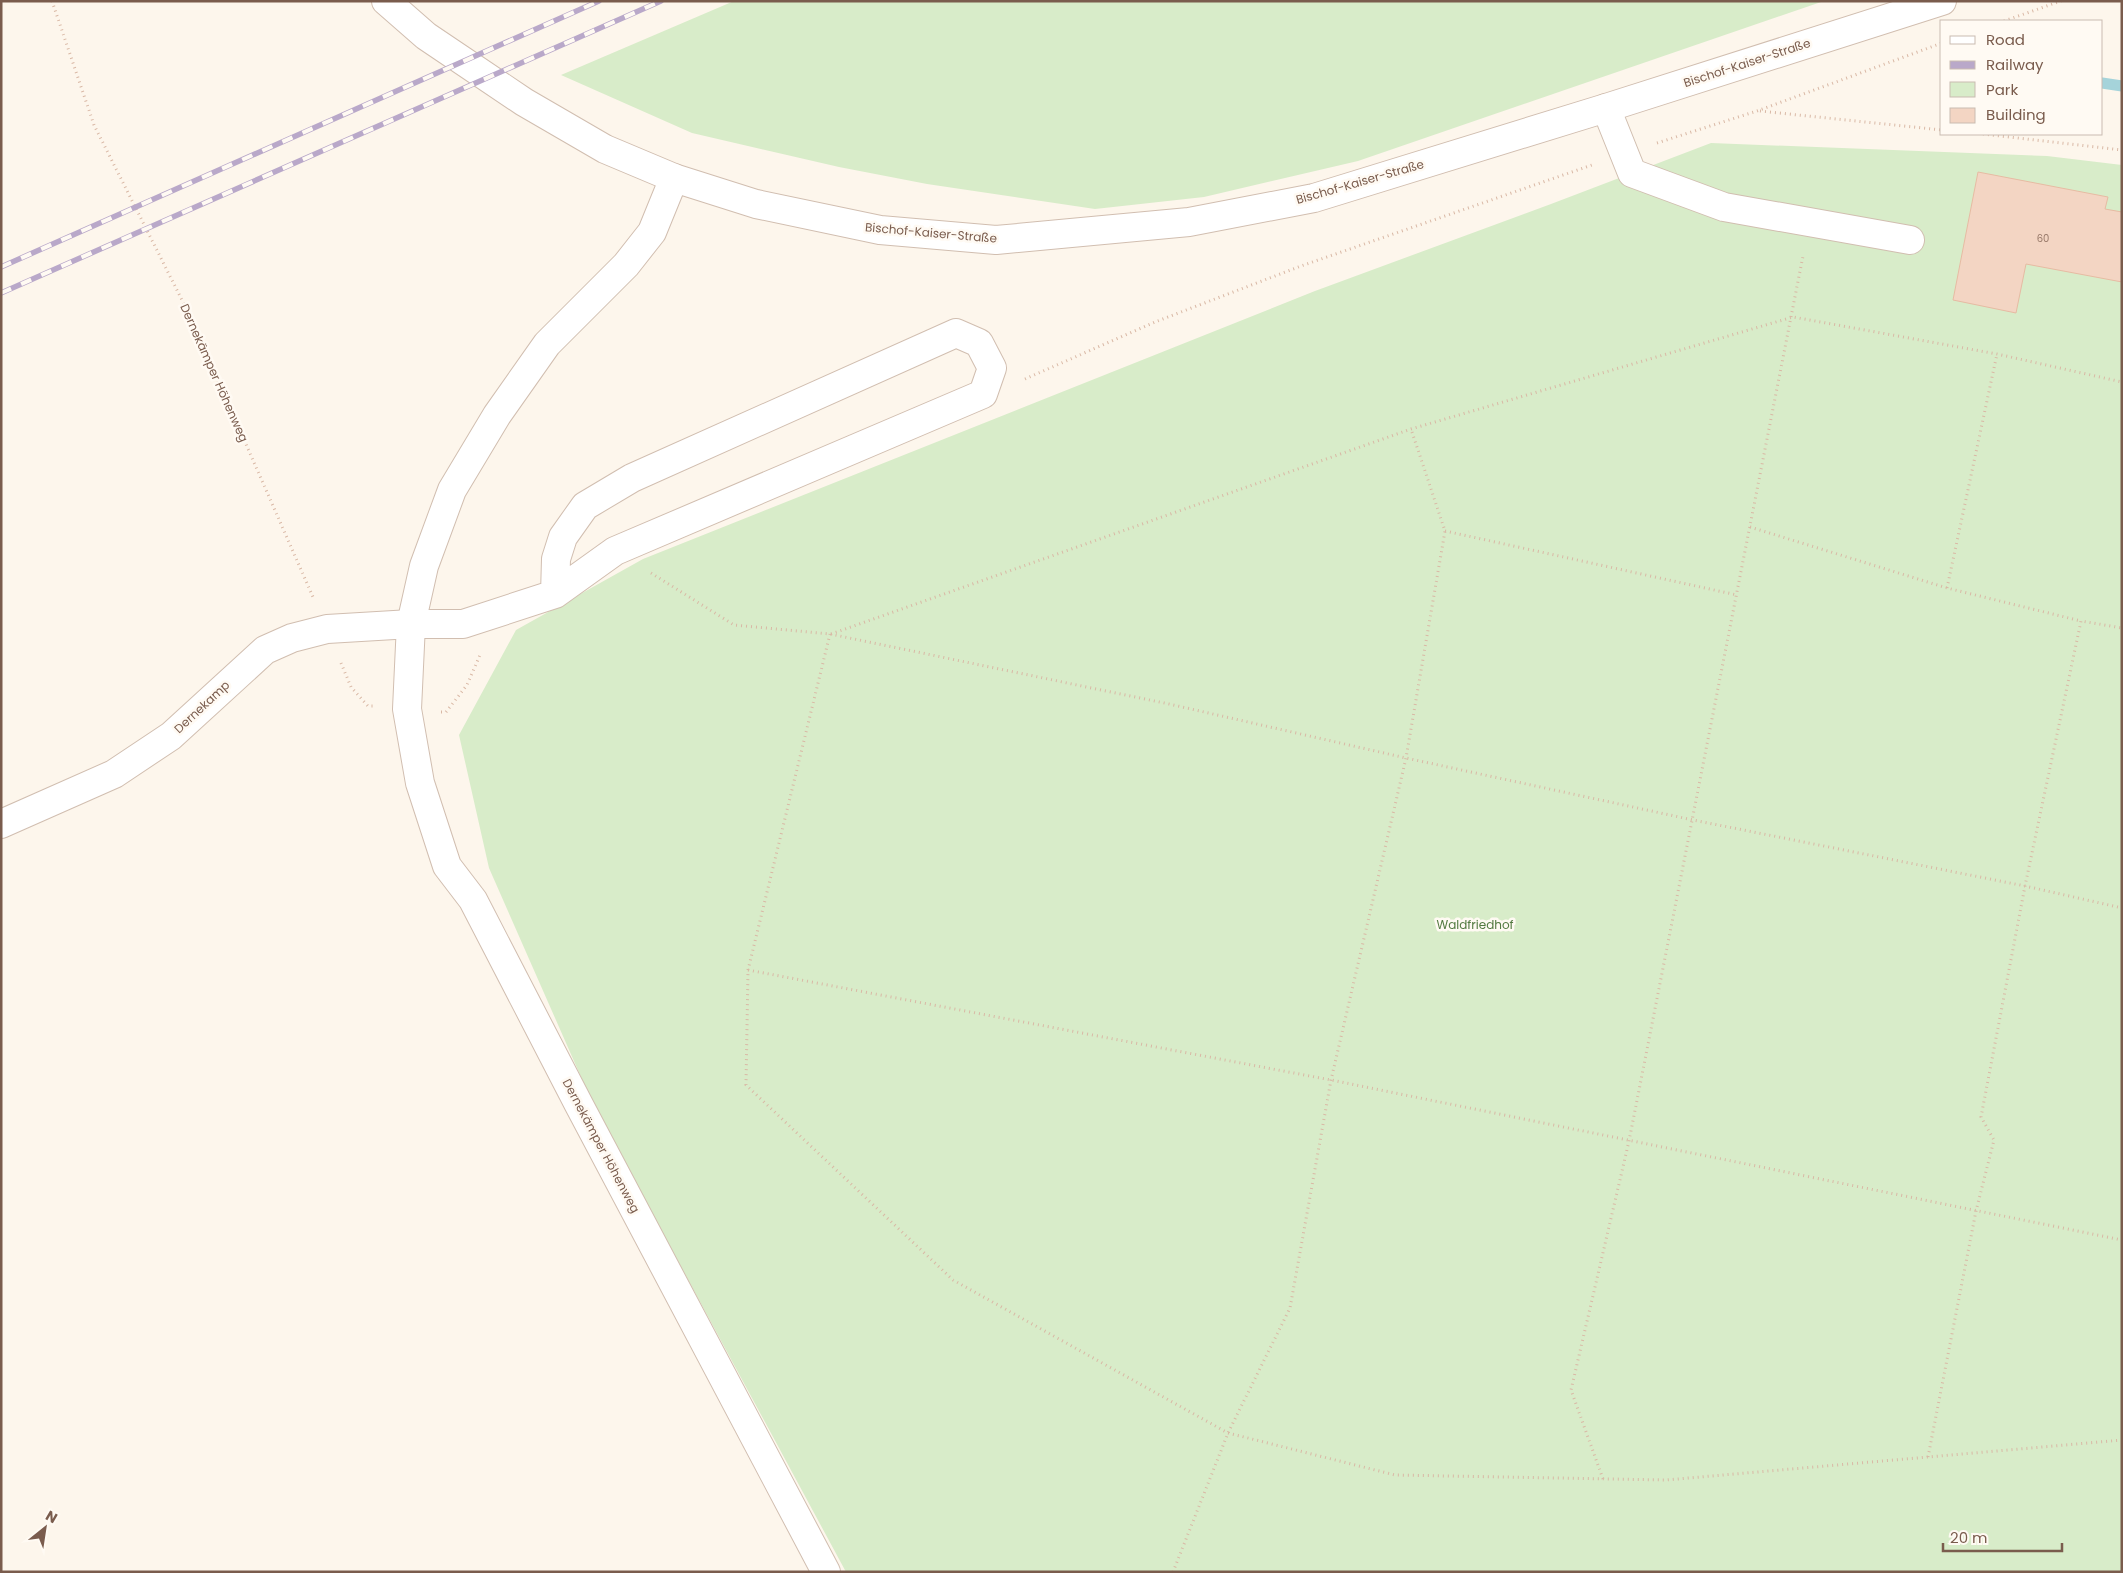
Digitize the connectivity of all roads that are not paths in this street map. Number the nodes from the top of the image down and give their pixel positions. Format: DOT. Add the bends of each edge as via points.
graph roads {
  1 [pos="386,1"];
  2 [pos="1942,1"];
  3 [pos="1606,108"];
  4 [pos="674,178"];
  5 [pos="1910,240"];
  6 [pos="555,594"];
  7 [pos="411,624"];
  8 [pos="1,824"];
  9 [pos="826,1572"];
  1 -- 4 [label="street, Bischof-Kaiser-Straße" via="426,36 524,102 605,149"];
  2 -- 3 [label="street, Bischof-Kaiser-Straße"];
  3 -- 4 [label="street, Bischof-Kaiser-Straße" via="1314,198 1190,222 996,240 880,230 756,204"];
  3 -- 5 [label="street" via="1632,173 1724,207"];
  4 -- 7 [label="street, Dernekämper Höhenweg" via="652,232 626,265 547,344 497,415 452,490 424,566"];
  6 -- 6 [label="street" via="616,551 983,394 992,368 979,343 956,333 632,478 585,506 563,537 556,559"];
  6 -- 7 [label="street" via="463,624"];
  7 -- 8 [label="street, Dernekamp" via="327,629 292,638 265,650 171,736 114,774"];
  7 -- 9 [label="street, Dernekämper Höhenweg" via="407,709 420,783 447,866 473,900"];
}
